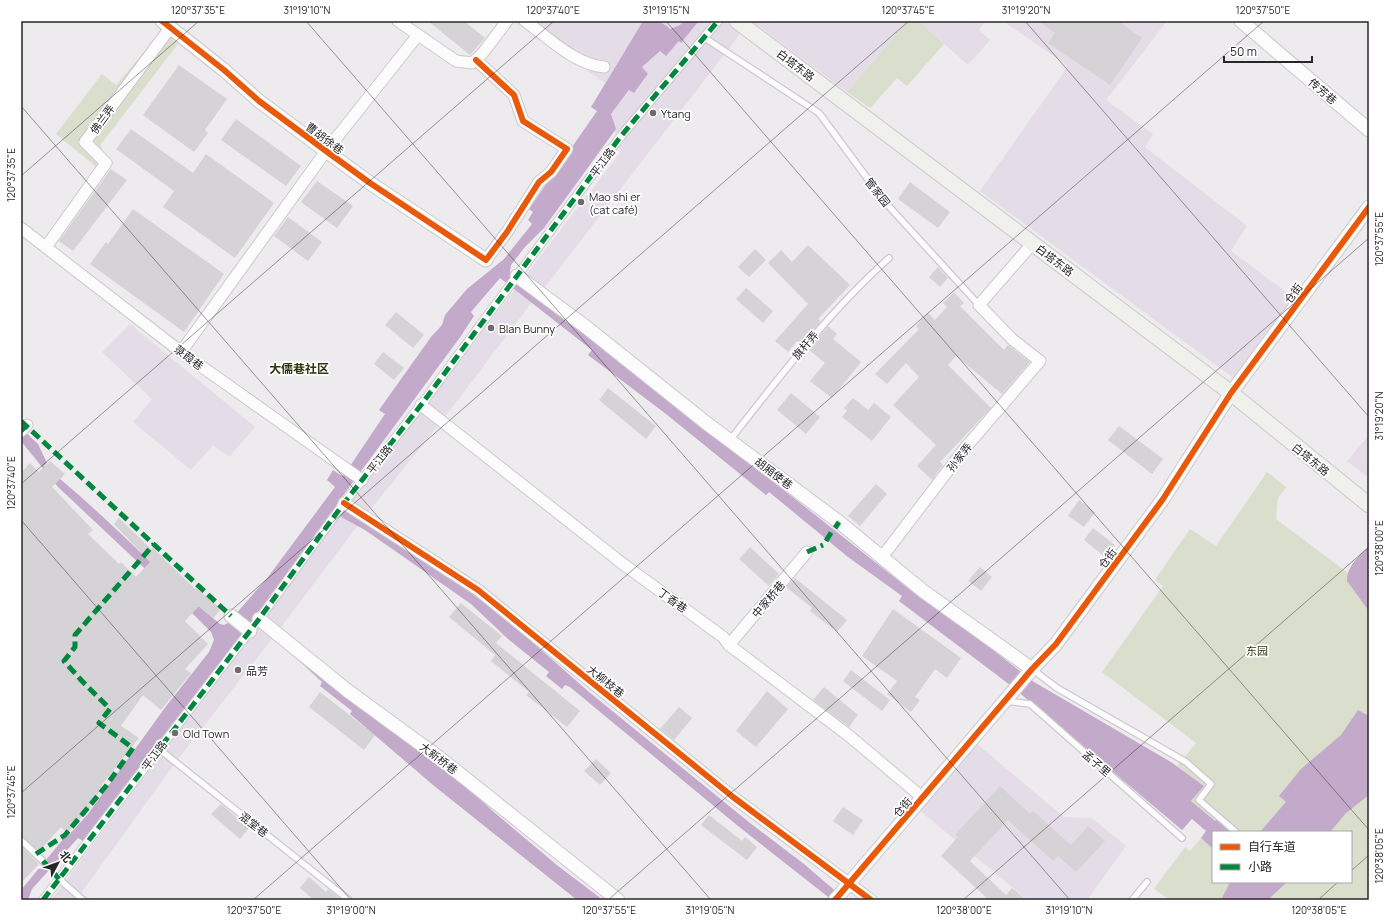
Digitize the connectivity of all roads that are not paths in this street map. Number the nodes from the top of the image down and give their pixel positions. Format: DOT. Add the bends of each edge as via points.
graph roads {
  1 [pos="398,21"];
  2 [pos="507,21"];
  3 [pos="525,21"];
  4 [pos="718,21"];
  5 [pos="737,21"];
  6 [pos="1241,21"];
  7 [pos="166,25"];
  8 [pos="418,35"];
  9 [pos="705,38"];
  10 [pos="476,60"];
  11 [pos="604,66"];
  12 [pos="1369,130"];
  13 [pos="326,151"];
  14 [pos="1369,207"];
  15 [pos="21,228"];
  16 [pos="1033,243"];
  17 [pos="46,247"];
  18 [pos="889,258"];
  19 [pos="486,260"];
  20 [pos="517,276"];
  21 [pos="979,305"];
  22 [pos="181,352"];
  23 [pos="1040,361"];
  24 [pos="1231,393"];
  25 [pos="421,404"];
  26 [pos="730,440"];
  27 [pos="360,480"];
  28 [pos="1369,505"];
  29 [pos="340,509"];
  30 [pos="807,552"];
  31 [pos="882,557"];
  32 [pos="231,616"];
  33 [pos="253,625"];
  34 [pos="729,645"];
  35 [pos="1030,671"];
  36 [pos="1007,699"];
  37 [pos="159,749"];
  38 [pos="923,798"];
  39 [pos="1235,831"];
  40 [pos="1182,838"];
  41 [pos="21,840"];
  42 [pos="43,861"];
  43 [pos="60,879"];
  44 [pos="1147,882"];
  45 [pos="849,883"];
  46 [pos="43,900"];
  47 [pos="83,900"];
  48 [pos="349,900"];
  49 [pos="618,900"];
  50 [pos="835,900"];
  51 [pos="871,900"];
  52 [pos="1132,900"];
  1 -- 8 [label="street"];
  2 -- 10 [label="street"];
  3 -- 11 [label="street" via="573,56 589,65"];
  4 -- 9 [label="street, 平江路"];
  5 -- 16 [label="main road, 白塔东路"];
  6 -- 12 [label="street, 传芳巷"];
  7 -- 13 [label="street, 曹胡徐巷" via="259,101"];
  7 -- 17 [label="street, 佛兰弄" via="85,142 106,163"];
  8 -- 10 [label="street" via="456,61 472,63"];
  8 -- 13 [label="street"];
  9 -- 20 [label="street, 平江路" via="621,136"];
  9 -- 21 [label="lane, 管家园" via="819,113 884,201"];
  10 -- 19 [label="street" via="514,95 523,121 567,149 551,172 538,182"];
  13 -- 19 [label="street, 曹胡徐巷"];
  13 -- 22 [label="street"];
  14 -- 24 [label="street, 仓街"];
  15 -- 17 [label="street, 菉葭巷"];
  16 -- 21 [label="street"];
  16 -- 24 [label="main road, 白塔东路"];
  17 -- 22 [label="street, 菉葭巷"];
  18 -- 26 [label="lane, 旗杆弄" via="862,282 795,357"];
  20 -- 25 [label="street, 平江路"];
  20 -- 26 [label="street, 胡厢使巷"];
  21 -- 23 [label="street, 管家园" via="1013,340"];
  22 -- 27 [label="street, 菉葭巷"];
  23 -- 31 [label="street, 孙家弄" via="966,448"];
  24 -- 28 [label="main road, 白塔东路"];
  24 -- 35 [label="street, 仓街" via="1163,499 1056,644"];
  25 -- 27 [label="street, 平江路"];
  25 -- 34 [label="street, 丁香巷" via="623,564 723,637"];
  26 -- 31 [label="street, 胡厢使巷"];
  27 -- 29 [label="street, 平江路"];
  29 -- 33 [label="street, 平江路"];
  29 -- 45 [label="street, 大柳枝巷" via="478,590 733,798"];
  30 -- 34 [label="street, 中家桥巷"];
  31 -- 35 [label="street, 胡厢使巷"];
  32 -- 33 [label="street, 大新桥巷"];
  33 -- 37 [label="street, 平江路"];
  33 -- 49 [label="street, 大新桥巷" via="441,759"];
  34 -- 38 [label="street, 丁香巷" via="848,736"];
  35 -- 36 [label="street, 仓街"];
  35 -- 39 [label="lane" via="1186,762 1212,784 1199,800"];
  36 -- 38 [label="street, 仓街"];
  36 -- 40 [label="lane, 孟子里" via="1030,704"];
  37 -- 43 [label="street, 平江路"];
  37 -- 48 [label="lane, 混堂巷"];
  38 -- 45 [label="street, 仓街"];
  41 -- 42 [label="lane"];
  43 -- 46 [label="street, 平江路"];
  43 -- 47 [label="lane"];
  44 -- 52 [label="lane"];
  45 -- 50 [label="street, 仓街"];
  45 -- 51 [label="street, 大柳枝巷"];
}
